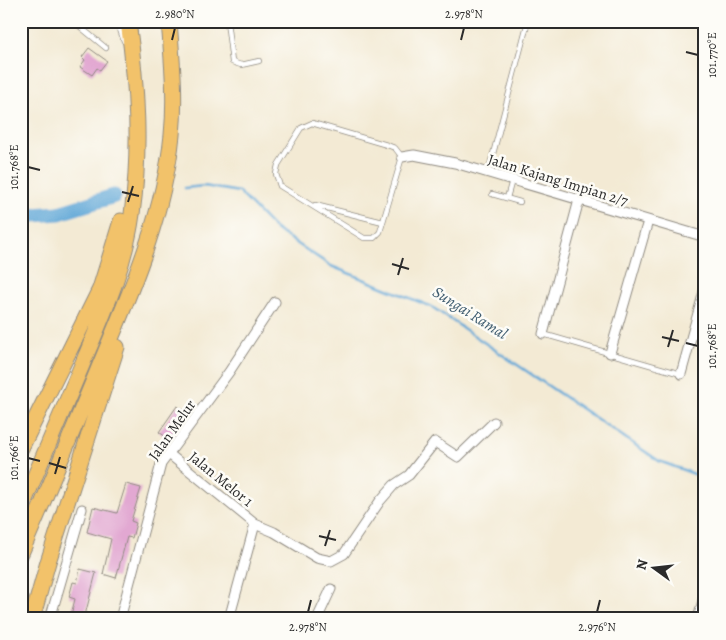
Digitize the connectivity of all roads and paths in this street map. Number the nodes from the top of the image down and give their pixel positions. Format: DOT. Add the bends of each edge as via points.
graph roads {
  1 [pos="74,21"];
  2 [pos="117,21"];
  3 [pos="128,21"];
  4 [pos="169,21"];
  5 [pos="226,21"];
  6 [pos="528,21"];
  7 [pos="106,48"];
  8 [pos="260,61"];
  9 [pos="134,68"];
  10 [pos="139,121"];
  11 [pos="402,157"];
  12 [pos="488,173"];
  13 [pos="512,180"];
  14 [pos="492,194"];
  15 [pos="506,198"];
  16 [pos="580,200"];
  17 [pos="520,202"];
  18 [pos="308,203"];
  19 [pos="648,221"];
  20 [pos="383,222"];
  21 [pos="705,237"];
  22 [pos="705,288"];
  23 [pos="275,302"];
  24 [pos="118,323"];
  25 [pos="543,334"];
  26 [pos="610,353"];
  27 [pos="681,374"];
  28 [pos="494,422"];
  29 [pos="21,448"];
  30 [pos="169,454"];
  31 [pos="21,509"];
  32 [pos="82,509"];
  33 [pos="255,524"];
  34 [pos="21,553"];
  35 [pos="48,562"];
  36 [pos="330,589"];
  37 [pos="704,595"];
  38 [pos="23,619"];
  39 [pos="32,619"];
  40 [pos="50,619"];
  41 [pos="120,619"];
  42 [pos="229,619"];
  43 [pos="317,619"];
  44 [pos="698,619"];
  1 -- 7 [label="lane"];
  2 -- 9 [label="lane"];
  3 -- 9 [label="highway"];
  4 -- 24 [label="highway" via="174,80 172,134 146,250"];
  5 -- 8 [label="lane" via="232,62 241,65"];
  6 -- 12 [label="lane"];
  9 -- 10 [label="highway"];
  10 -- 29 [label="highway" via="121,221 100,289"];
  10 -- 31 [label="highway" via="132,216 120,265 103,314"];
  11 -- 12 [label="street, Jalan Kajang Impian 2/7" via="414,155"];
  11 -- 18 [label="lane" via="395,148 387,145 320,125 306,124 278,165 276,174 280,186"];
  11 -- 20 [label="lane"];
  12 -- 13 [label="street, Jalan Kajang Impian 2/7"];
  13 -- 15 [label="lane"];
  13 -- 16 [label="street, Jalan Kajang Impian 2/7"];
  14 -- 15 [label="lane"];
  15 -- 17 [label="lane"];
  16 -- 19 [label="street, Jalan Kajang Impian 2/7"];
  16 -- 25 [label="street"];
  18 -- 20 [label="lane"];
  18 -- 20 [label="lane" via="364,238 378,236"];
  19 -- 21 [label="street, Jalan Kajang Impian 2/7"];
  19 -- 26 [label="street"];
  22 -- 27 [label="street"];
  23 -- 30 [label="street, Jalan Melur"];
  24 -- 34 [label="highway"];
  24 -- 35 [label="highway" via="117,348"];
  25 -- 26 [label="lane"];
  26 -- 27 [label="lane"];
  28 -- 33 [label="street, Jalan Melor 1" via="458,457 435,442 409,475 394,485 380,501 352,543 336,560 317,558"];
  30 -- 33 [label="street, Jalan Melor 1"];
  30 -- 41 [label="street, Jalan Melur" via="161,464"];
  32 -- 40 [label="street"];
  33 -- 42 [label="street, Jalan Melor 1"];
  35 -- 38 [label="highway"];
  35 -- 39 [label="highway"];
  36 -- 43 [label="street"];
  37 -- 44 [label="street"];
}
